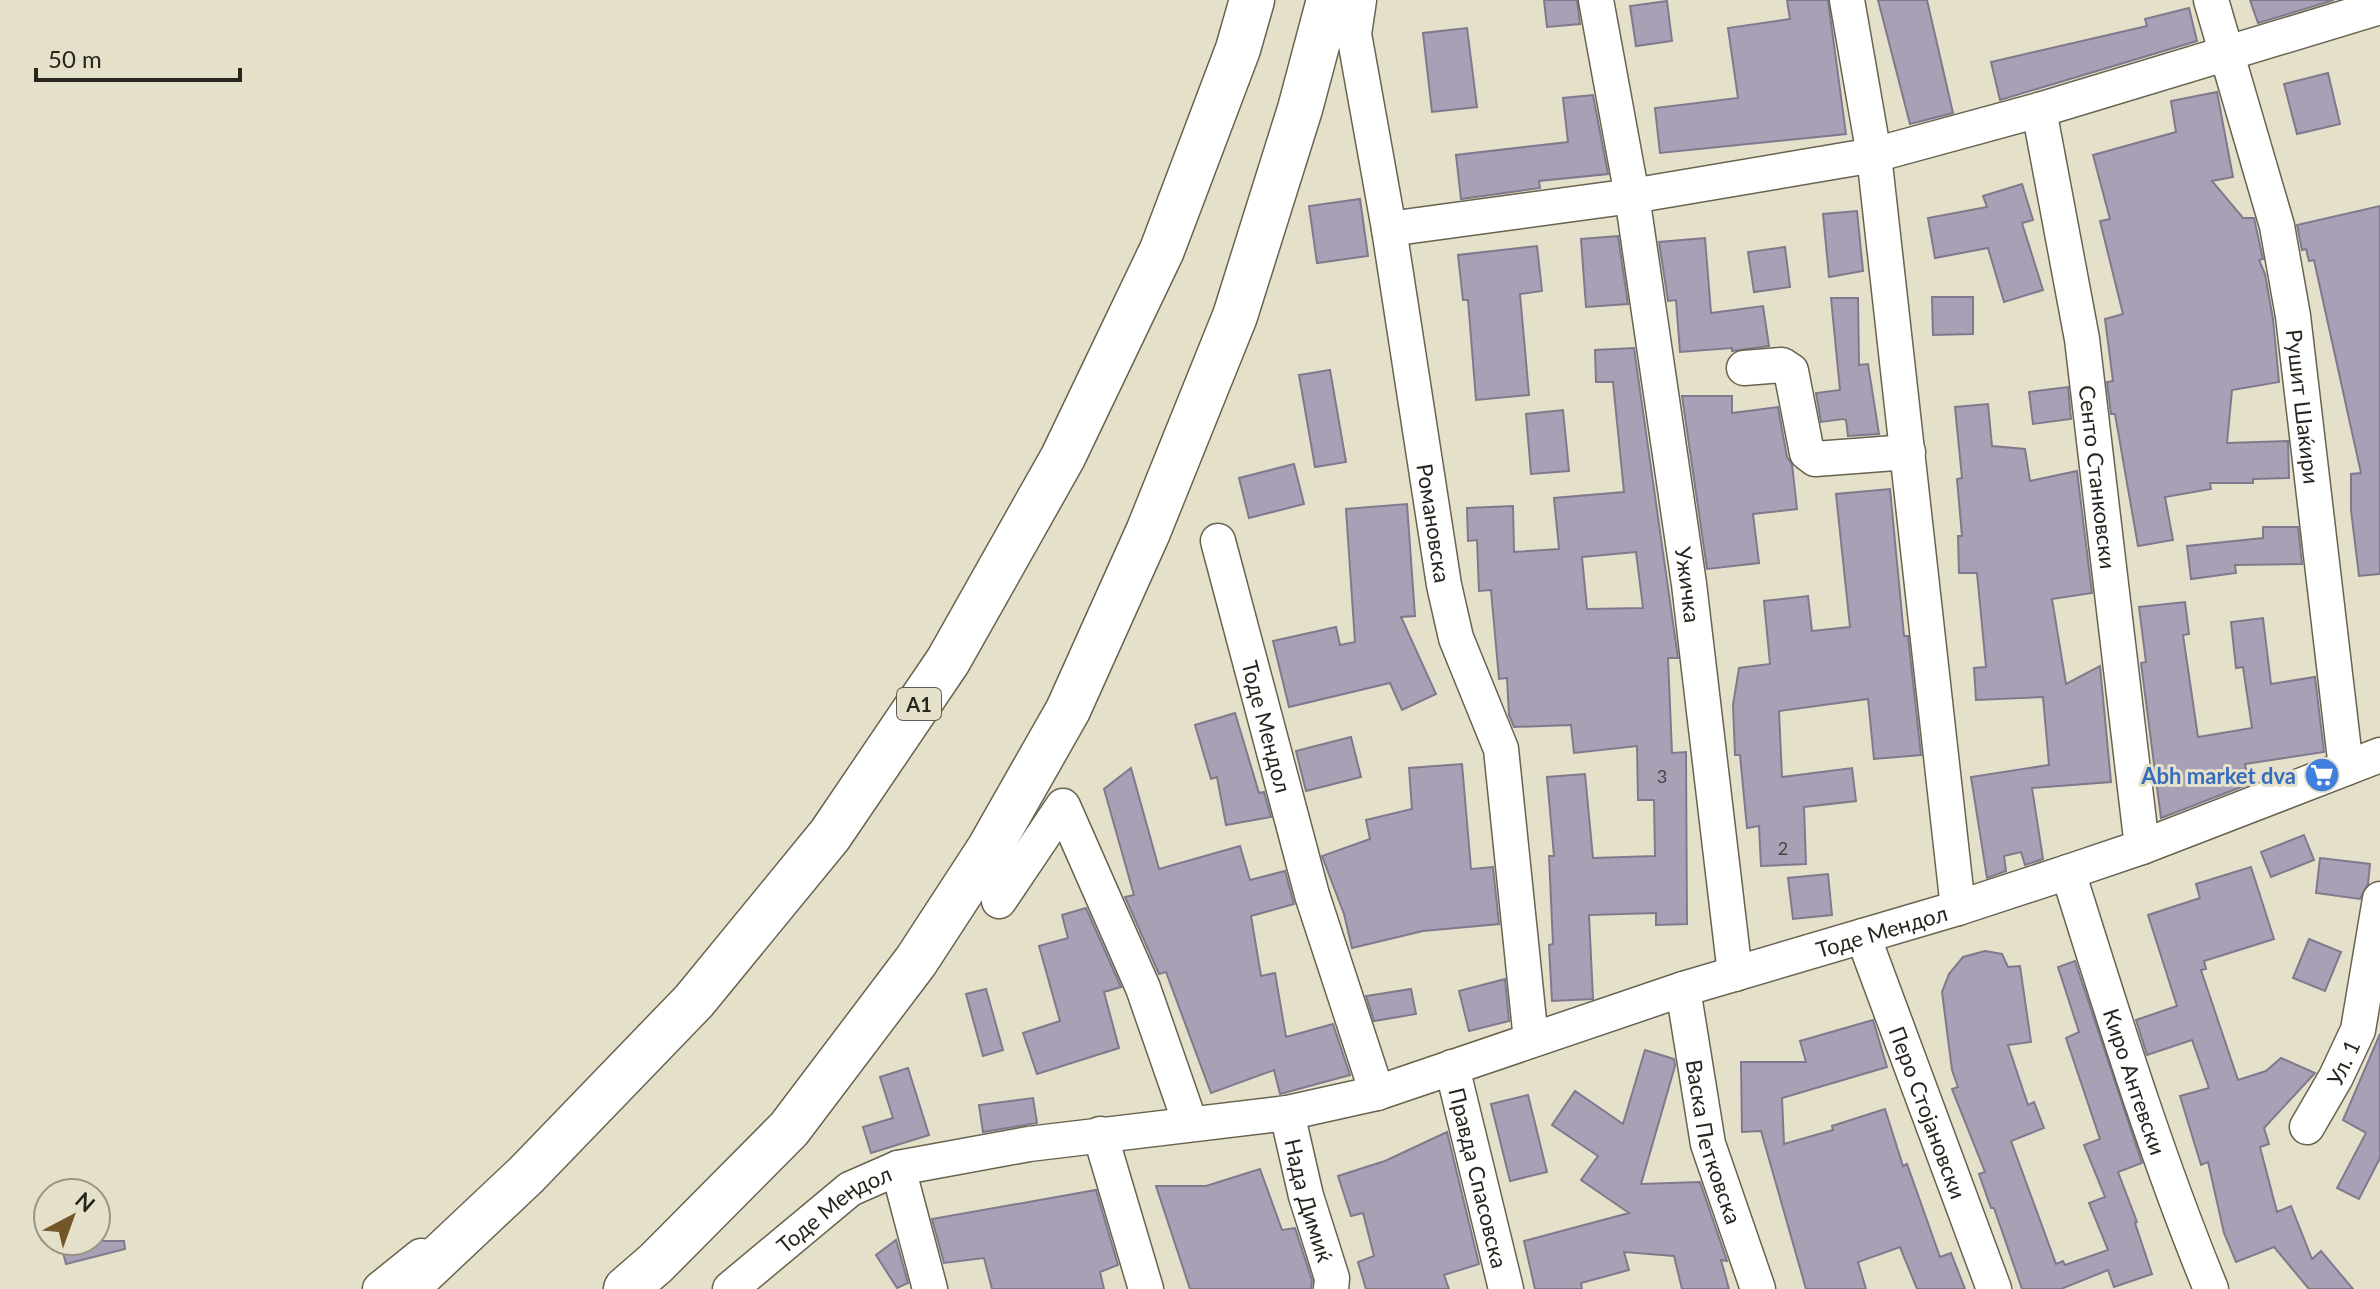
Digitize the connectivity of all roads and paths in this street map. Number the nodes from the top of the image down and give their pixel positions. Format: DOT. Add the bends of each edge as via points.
graph roads {
  1 [pos="1252,0"];
  2 [pos="1329,0"];
  3 [pos="1359,0"];
  4 [pos="1596,0"];
  5 [pos="1847,0"];
  6 [pos="2211,0"];
  7 [pos="2380,7"];
  8 [pos="2227,52"];
  9 [pos="2039,110"];
  10 [pos="1874,155"];
  11 [pos="1632,196"];
  12 [pos="1389,229"];
  13 [pos="1744,368"];
  14 [pos="1908,452"];
  15 [pos="1218,541"];
  16 [pos="2380,755"];
  17 [pos="2346,768"];
  18 [pos="2142,847"];
  19 [pos="2068,872"];
  20 [pos="2380,899"];
  21 [pos="999,901"];
  22 [pos="1958,908"];
  23 [pos="1863,936"];
  24 [pos="1735,974"];
  25 [pos="1683,989"];
  26 [pos="1531,1040"];
  27 [pos="1452,1067"];
  28 [pos="1377,1093"];
  29 [pos="1287,1113"];
  30 [pos="1190,1123"];
  31 [pos="2307,1127"];
  32 [pos="1100,1134"];
  33 [pos="898,1168"];
  34 [pos="526,1175"];
  35 [pos="380,1289"];
  36 [pos="405,1289"];
  37 [pos="626,1289"];
  38 [pos="730,1289"];
  39 [pos="930,1289"];
  40 [pos="1146,1289"];
  41 [pos="1331,1289"];
  42 [pos="1506,1289"];
  43 [pos="1758,1289"];
  44 [pos="1994,1289"];
  45 [pos="2211,1289"];
  1 -- 34 [label="highway, A1" via="1162,250 1063,457 948,661 821,847 694,1001"];
  2 -- 37 [label="highway" via="1235,316 1148,532 1068,710 989,849 916,961 798,1117"];
  3 -- 12 [label="street, Романовска" via="1354,34"];
  4 -- 11 [label="street, Ужичка"];
  5 -- 10 [label="street"];
  6 -- 8 [label="street, Рушит Шаќири"];
  7 -- 8 [label="street"];
  8 -- 9 [label="street"];
  8 -- 17 [label="street, Рушит Шаќири" via="2277,226 2293,316"];
  9 -- 10 [label="street"];
  9 -- 18 [label="street, Сенто Станковски" via="2082,339"];
  10 -- 11 [label="street"];
  10 -- 14 [label="street"];
  11 -- 12 [label="street"];
  11 -- 24 [label="street, Ужичка" via="1689,584"];
  12 -- 26 [label="street, Романовска" via="1444,585 1456,638 1501,749"];
  13 -- 14 [label="street" via="1782,365 1791,371 1807,453 1815,459"];
  14 -- 22 [label="street"];
  15 -- 28 [label="street, Тоде Мендол" via="1312,895"];
  16 -- 17 [label="street, Тоде Мендол"];
  17 -- 18 [label="street, Тоде Мендол"];
  18 -- 19 [label="street, Тоде Мендол"];
  19 -- 22 [label="street, Тоде Мендол"];
  19 -- 45 [label="street, Киро Антевски" via="2122,1046"];
  20 -- 31 [label="street, Ул. 1" via="2358,1030"];
  21 -- 30 [label="street" via="1063,806 1143,988"];
  22 -- 23 [label="street, Тоде Мендол"];
  23 -- 24 [label="street, Тоде Мендол"];
  23 -- 44 [label="street, Перо Стојановски"];
  24 -- 25 [label="street, Тоде Мендол"];
  25 -- 26 [label="street, Тоде Мендол"];
  25 -- 43 [label="street, Васка Петковска" via="1708,1144"];
  26 -- 27 [label="street, Тоде Мендол"];
  27 -- 28 [label="street, Тоде Мендол"];
  27 -- 42 [label="street, Правда Спасовска"];
  28 -- 29 [label="street, Тоде Мендол"];
  29 -- 30 [label="street, Тоде Мендол"];
  29 -- 41 [label="street, Нада Димиќ"];
  30 -- 32 [label="street, Тоде Мендол"];
  32 -- 33 [label="street, Тоде Мендол"];
  32 -- 40 [label="street"];
  33 -- 38 [label="street, Тоде Мендол" via="850,1189"];
  33 -- 39 [label="street"];
  34 -- 35 [label="street"];
  34 -- 36 [label="highway, A1"];
}
